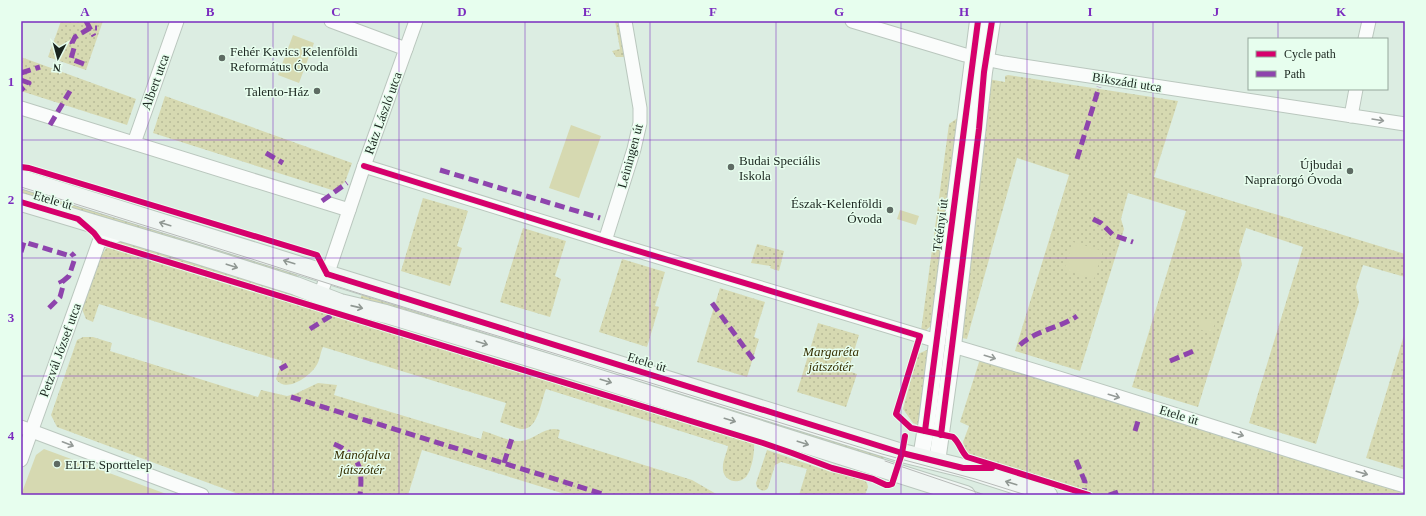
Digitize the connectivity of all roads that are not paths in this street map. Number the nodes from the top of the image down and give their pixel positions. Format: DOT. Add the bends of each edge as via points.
graph roads {
  1 [pos="177,21"];
  2 [pos="331,21"];
  3 [pos="416,21"];
  4 [pos="625,21"];
  5 [pos="852,21"];
  6 [pos="978,21"];
  7 [pos="992,21"];
  8 [pos="1369,21"];
  9 [pos="1365,38"];
  10 [pos="406,49"];
  11 [pos="980,58"];
  12 [pos="1356,90"];
  13 [pos="21,108"];
  14 [pos="1351,116"];
  15 [pos="1405,124"];
  16 [pos="134,143"];
  17 [pos="364,166"];
  18 [pos="21,179"];
  19 [pos="21,202"];
  20 [pos="349,210"];
  21 [pos="78,219"];
  22 [pos="126,232"];
  23 [pos="100,241"];
  24 [pos="604,241"];
  25 [pos="327,274"];
  26 [pos="320,296"];
  27 [pos="937,341"];
  28 [pos="953,346"];
  29 [pos="26,429"];
  30 [pos="21,460"];
  31 [pos="929,460"];
  32 [pos="1405,486"];
  33 [pos="924,489"];
  34 [pos="202,495"];
  35 [pos="966,495"];
  36 [pos="1048,495"];
  1 -- 16 [label="street, Albert utca"];
  2 -- 10 [label="street"];
  3 -- 10 [label="street, Rátz László utca"];
  4 -- 24 [label="street, Leiningen út" via="640,108 640,123"];
  5 -- 11 [label="street, Bikszádi utca"];
  6 -- 11 [label="street, Tétényi út"];
  7 -- 11 [label="street, Tétényi út"];
  8 -- 9 [label="street"];
  10 -- 17 [label="street, Rátz László utca"];
  11 -- 14 [label="street, Bikszádi utca"];
  11 -- 27 [label="street, Tétényi út" via="963,134"];
  11 -- 28 [label="street, Tétényi út"];
  12 -- 14 [label="street"];
  13 -- 16 [label="street"];
  14 -- 15 [label="street, Bikszádi utca, one-way"];
  16 -- 20 [label="street"];
  17 -- 20 [label="street, Rátz László utca"];
  17 -- 24 [label="street"];
  25 -- 18 [label="main road, Etele út, one-way"];
  19 -- 21 [label="main road, Etele út"];
  20 -- 25 [label="street, Rátz László utca"];
  21 -- 22 [label="main road, Etele út"];
  21 -- 23 [label="street"];
  22 -- 23 [label="street"];
  22 -- 26 [label="main road, Etele út, one-way"];
  23 -- 29 [label="street, Petzvál József utca"];
  24 -- 27 [label="street"];
  25 -- 26 [label="street, Rátz László utca"];
  25 -- 31 [label="main road, Etele út"];
  26 -- 33 [label="main road, Etele út, one-way" via="578,372 759,429"];
  27 -- 31 [label="street, Tétényi út"];
  28 -- 31 [label="street, Tétényi út"];
  28 -- 32 [label="street, Etele út, one-way"];
  29 -- 30 [label="street, Petzvál József utca"];
  29 -- 34 [label="street, one-way"];
  31 -- 33 [label="main road, Tétényi út"];
  36 -- 31 [label="main road, Etele út, one-way"];
  33 -- 35 [label="main road, Etele út"];
}
